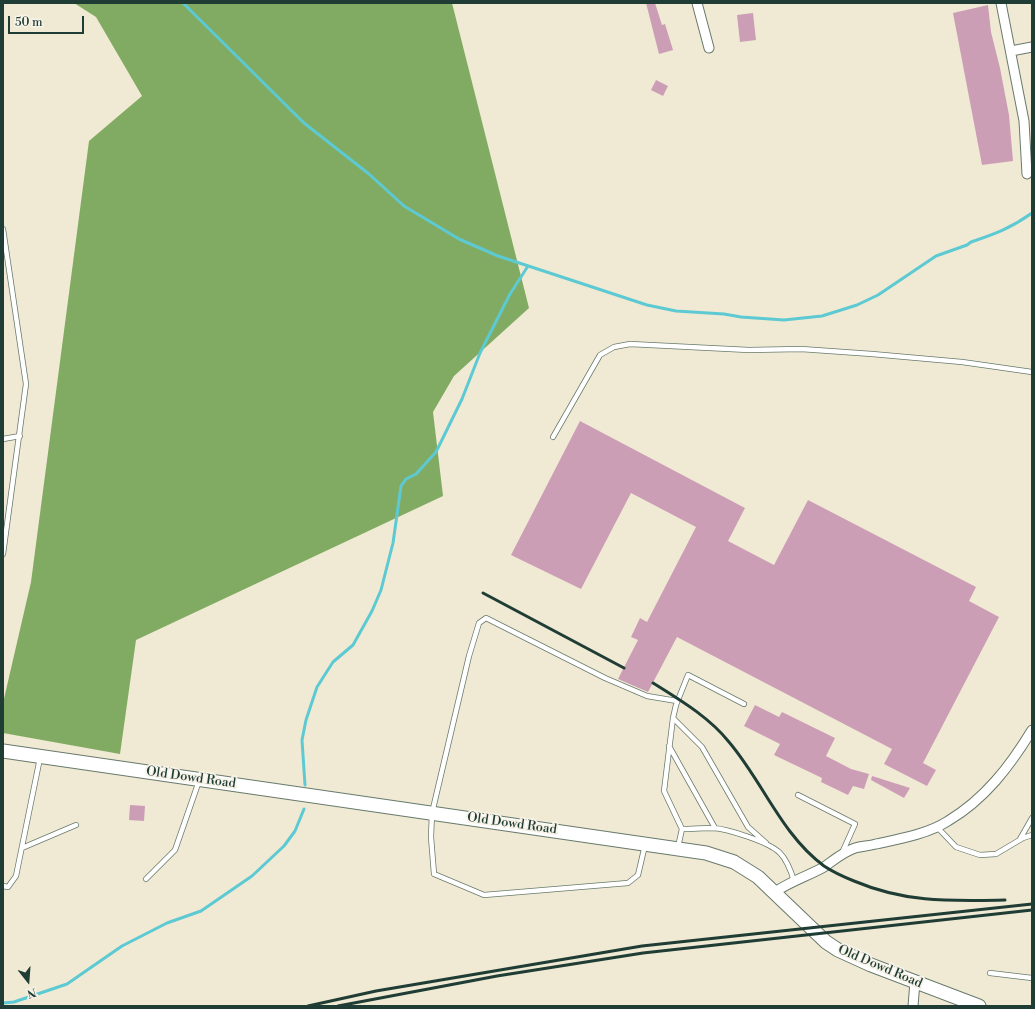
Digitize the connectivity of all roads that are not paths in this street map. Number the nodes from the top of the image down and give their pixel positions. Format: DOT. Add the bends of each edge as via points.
graph roads {
  1 [pos="697,3"];
  2 [pos="1001,3"];
  3 [pos="1032,47"];
  4 [pos="709,48"];
  5 [pos="1011,51"];
  6 [pos="1027,174"];
  7 [pos="3,228"];
  8 [pos="1032,372"];
  9 [pos="20,436"];
  10 [pos="553,436"];
  11 [pos="3,439"];
  12 [pos="3,554"];
  13 [pos="677,701"];
  14 [pos="744,704"];
  15 [pos="673,718"];
  16 [pos="1032,730"];
  17 [pos="669,746"];
  18 [pos="3,751"];
  19 [pos="40,756"];
  20 [pos="200,779"];
  21 [pos="798,795"];
  22 [pos="432,813"];
  23 [pos="1032,818"];
  24 [pos="76,825"];
  25 [pos="937,827"];
  26 [pos="715,828"];
  27 [pos="682,830"];
  28 [pos="1032,835"];
  29 [pos="1018,841"];
  30 [pos="766,843"];
  31 [pos="645,844"];
  32 [pos="22,848"];
  33 [pos="677,848"];
  34 [pos="842,854"];
  35 [pos="146,879"];
  36 [pos="794,881"];
  37 [pos="3,886"];
  38 [pos="775,892"];
  39 [pos="990,973"];
  40 [pos="1032,978"];
  41 [pos="915,982"];
  42 [pos="913,1006"];
  43 [pos="979,1006"];
  1 -- 4 [label="street"];
  2 -- 5 [label="street"];
  3 -- 5 [label="street"];
  5 -- 6 [label="street" via="1024,121"];
  7 -- 9 [label="lane" via="26,384"];
  8 -- 10 [label="lane" via="962,362 801,349 749,350 630,344 614,347 600,355"];
  9 -- 11 [label="lane"];
  9 -- 12 [label="lane"];
  13 -- 14 [label="lane" via="688,675"];
  13 -- 15 [label="lane"];
  13 -- 22 [label="lane" via="647,696 604,678 486,618 479,623 469,656"];
  15 -- 17 [label="lane"];
  15 -- 30 [label="lane" via="702,747 748,827"];
  16 -- 25 [label="street" via="1013,761 993,785 972,804"];
  17 -- 26 [label="lane"];
  17 -- 27 [label="lane" via="664,791"];
  18 -- 19 [label="street, Old Dowd Road"];
  19 -- 20 [label="street, Old Dowd Road"];
  19 -- 32 [label="lane"];
  20 -- 22 [label="street, Old Dowd Road"];
  20 -- 35 [label="lane" via="175,850"];
  21 -- 34 [label="lane" via="855,824"];
  22 -- 31 [label="street, Old Dowd Road"];
  22 -- 31 [label="lane" via="434,874 484,895 628,883 638,875"];
  23 -- 29 [label="lane"];
  24 -- 32 [label="lane"];
  25 -- 29 [label="lane" via="956,847 980,856 996,854"];
  25 -- 34 [label="street"];
  26 -- 27 [label="lane"];
  26 -- 30 [label="lane"];
  27 -- 33 [label="lane"];
  28 -- 29 [label="lane"];
  30 -- 36 [label="lane" via="780,854"];
  31 -- 33 [label="street, Old Dowd Road"];
  32 -- 37 [label="lane" via="16,876 8,887"];
  33 -- 38 [label="street, Old Dowd Road" via="706,853 734,862 758,877"];
  34 -- 36 [label="street" via="819,870"];
  36 -- 38 [label="street"];
  38 -- 41 [label="street, Old Dowd Road" via="826,942 838,950"];
  39 -- 40 [label="lane"];
  41 -- 42 [label="street"];
  41 -- 43 [label="street, Old Dowd Road"];
}
